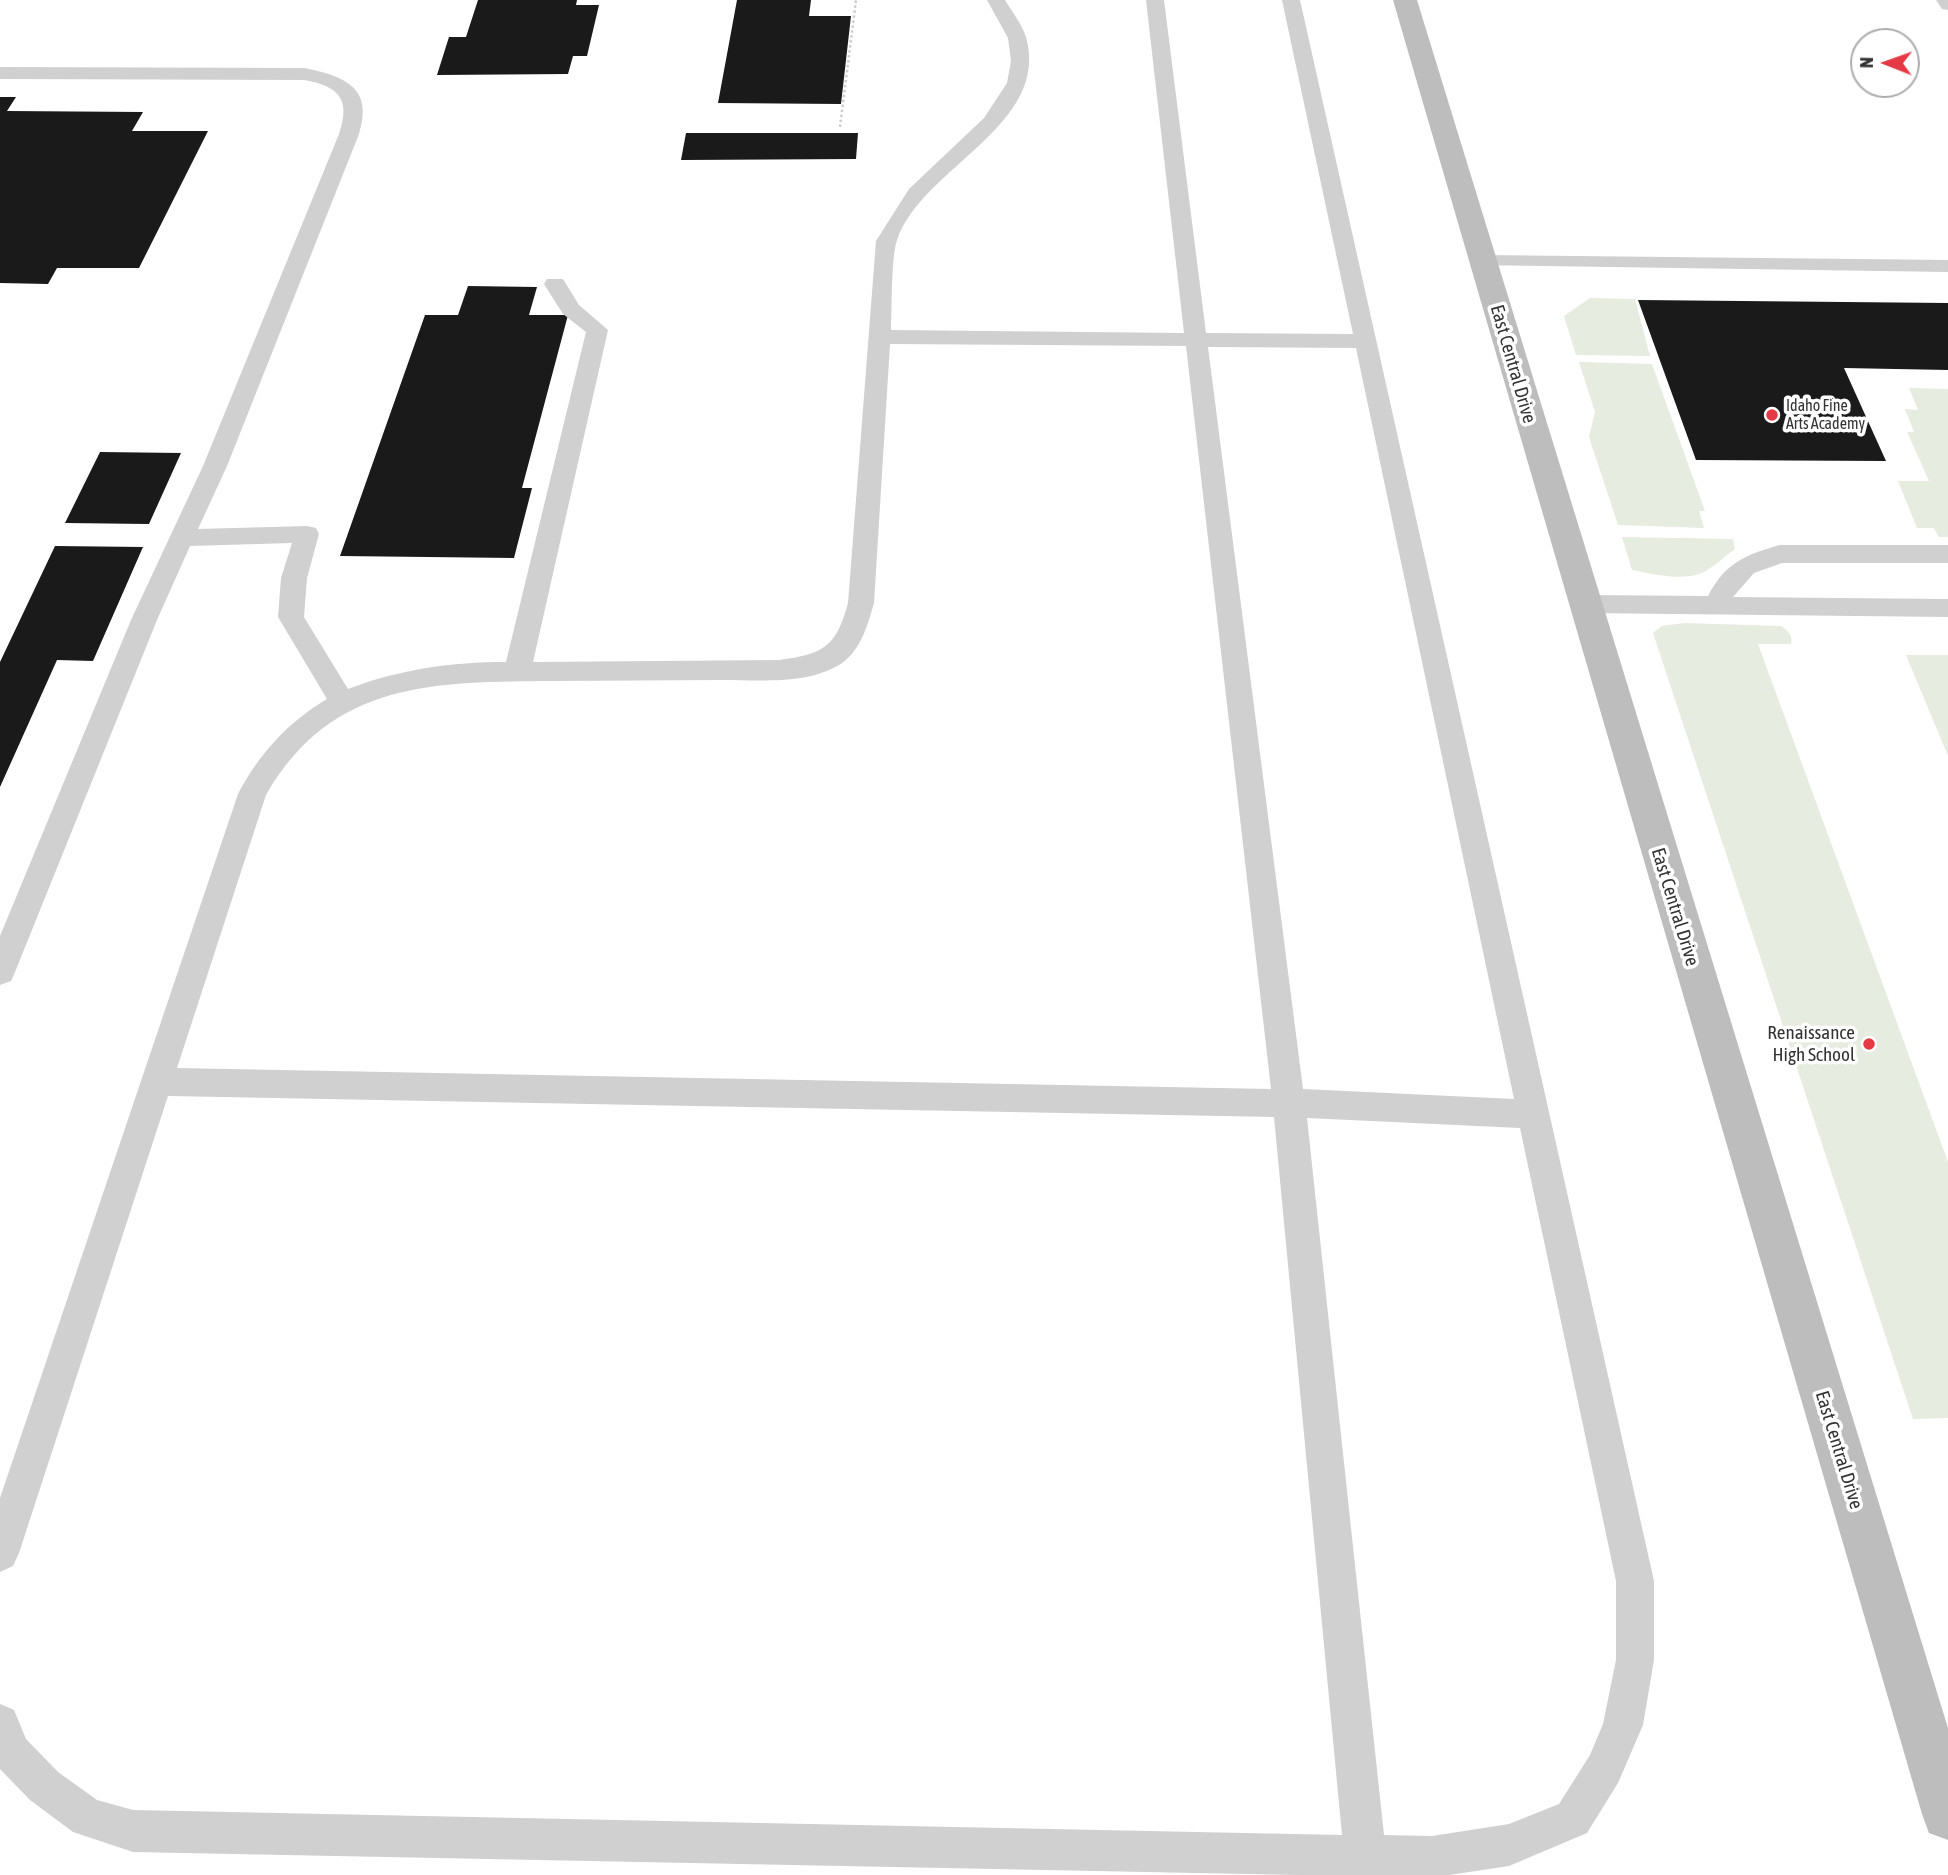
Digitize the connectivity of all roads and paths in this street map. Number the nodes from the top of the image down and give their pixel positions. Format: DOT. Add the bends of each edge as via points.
graph roads {
  1 [pos="856,0"];
  2 [pos="996,0"];
  3 [pos="1155,0"];
  4 [pos="1291,0"];
  5 [pos="1405,0"];
  6 [pos="1945,0"];
  7 [pos="1948,5"];
  8 [pos="0,73"];
  9 [pos="840,127"];
  10 [pos="1482,261"];
  11 [pos="1948,266"];
  12 [pos="555,284"];
  13 [pos="878,337"];
  14 [pos="1195,338"];
  15 [pos="1367,341"];
  16 [pos="182,538"];
  17 [pos="1948,554"];
  18 [pos="1584,604"];
  19 [pos="1716,605"];
  20 [pos="1948,608"];
  21 [pos="517,671"];
  22 [pos="343,702"];
  23 [pos="0,972"];
  24 [pos="156,1082"];
  25 [pos="1289,1103"];
  26 [pos="1534,1114"];
  27 [pos="0,1553"];
  28 [pos="0,1724"];
  29 [pos="1948,1814"];
  30 [pos="1365,1856"];
  1 -- 9 [label="path"];
  2 -- 13 [label="lane" via="1018,38 1015,83 995,120 920,188 898,218 884,250"];
  3 -- 14 [label="lane"];
  4 -- 15 [label="lane"];
  5 -- 10 [label="street, East Central Drive"];
  6 -- 7 [label="lane"];
  8 -- 16 [label="lane" via="304,74 322,77 352,96 355,111 349,134"];
  10 -- 11 [label="lane"];
  10 -- 18 [label="street, East Central Drive"];
  12 -- 21 [label="lane" via="571,309 597,330"];
  13 -- 14 [label="lane"];
  13 -- 21 [label="lane" via="861,603 855,631 842,651 813,666 779,670"];
  14 -- 15 [label="lane"];
  14 -- 25 [label="lane"];
  15 -- 26 [label="lane"];
  16 -- 22 [label="lane" via="307,534 294,578 291,617"];
  16 -- 23 [label="lane"];
  17 -- 19 [label="lane" via="1780,554 1745,567 1727,584"];
  18 -- 19 [label="lane"];
  18 -- 29 [label="street, East Central Drive"];
  19 -- 20 [label="lane"];
  21 -- 22 [label="lane" via="416,676 382,684"];
  22 -- 24 [label="lane" via="307,727 275,758 252,794"];
  24 -- 25 [label="lane"];
  24 -- 27 [label="lane"];
  25 -- 26 [label="lane"];
  25 -- 30 [label="lane"];
  26 -- 30 [label="lane" via="1635,1581 1636,1660 1623,1725 1604,1769 1573,1819 1509,1844 1432,1857"];
  28 -- 30 [label="lane" via="12,1753 44,1786 87,1818 133,1831"];
}
